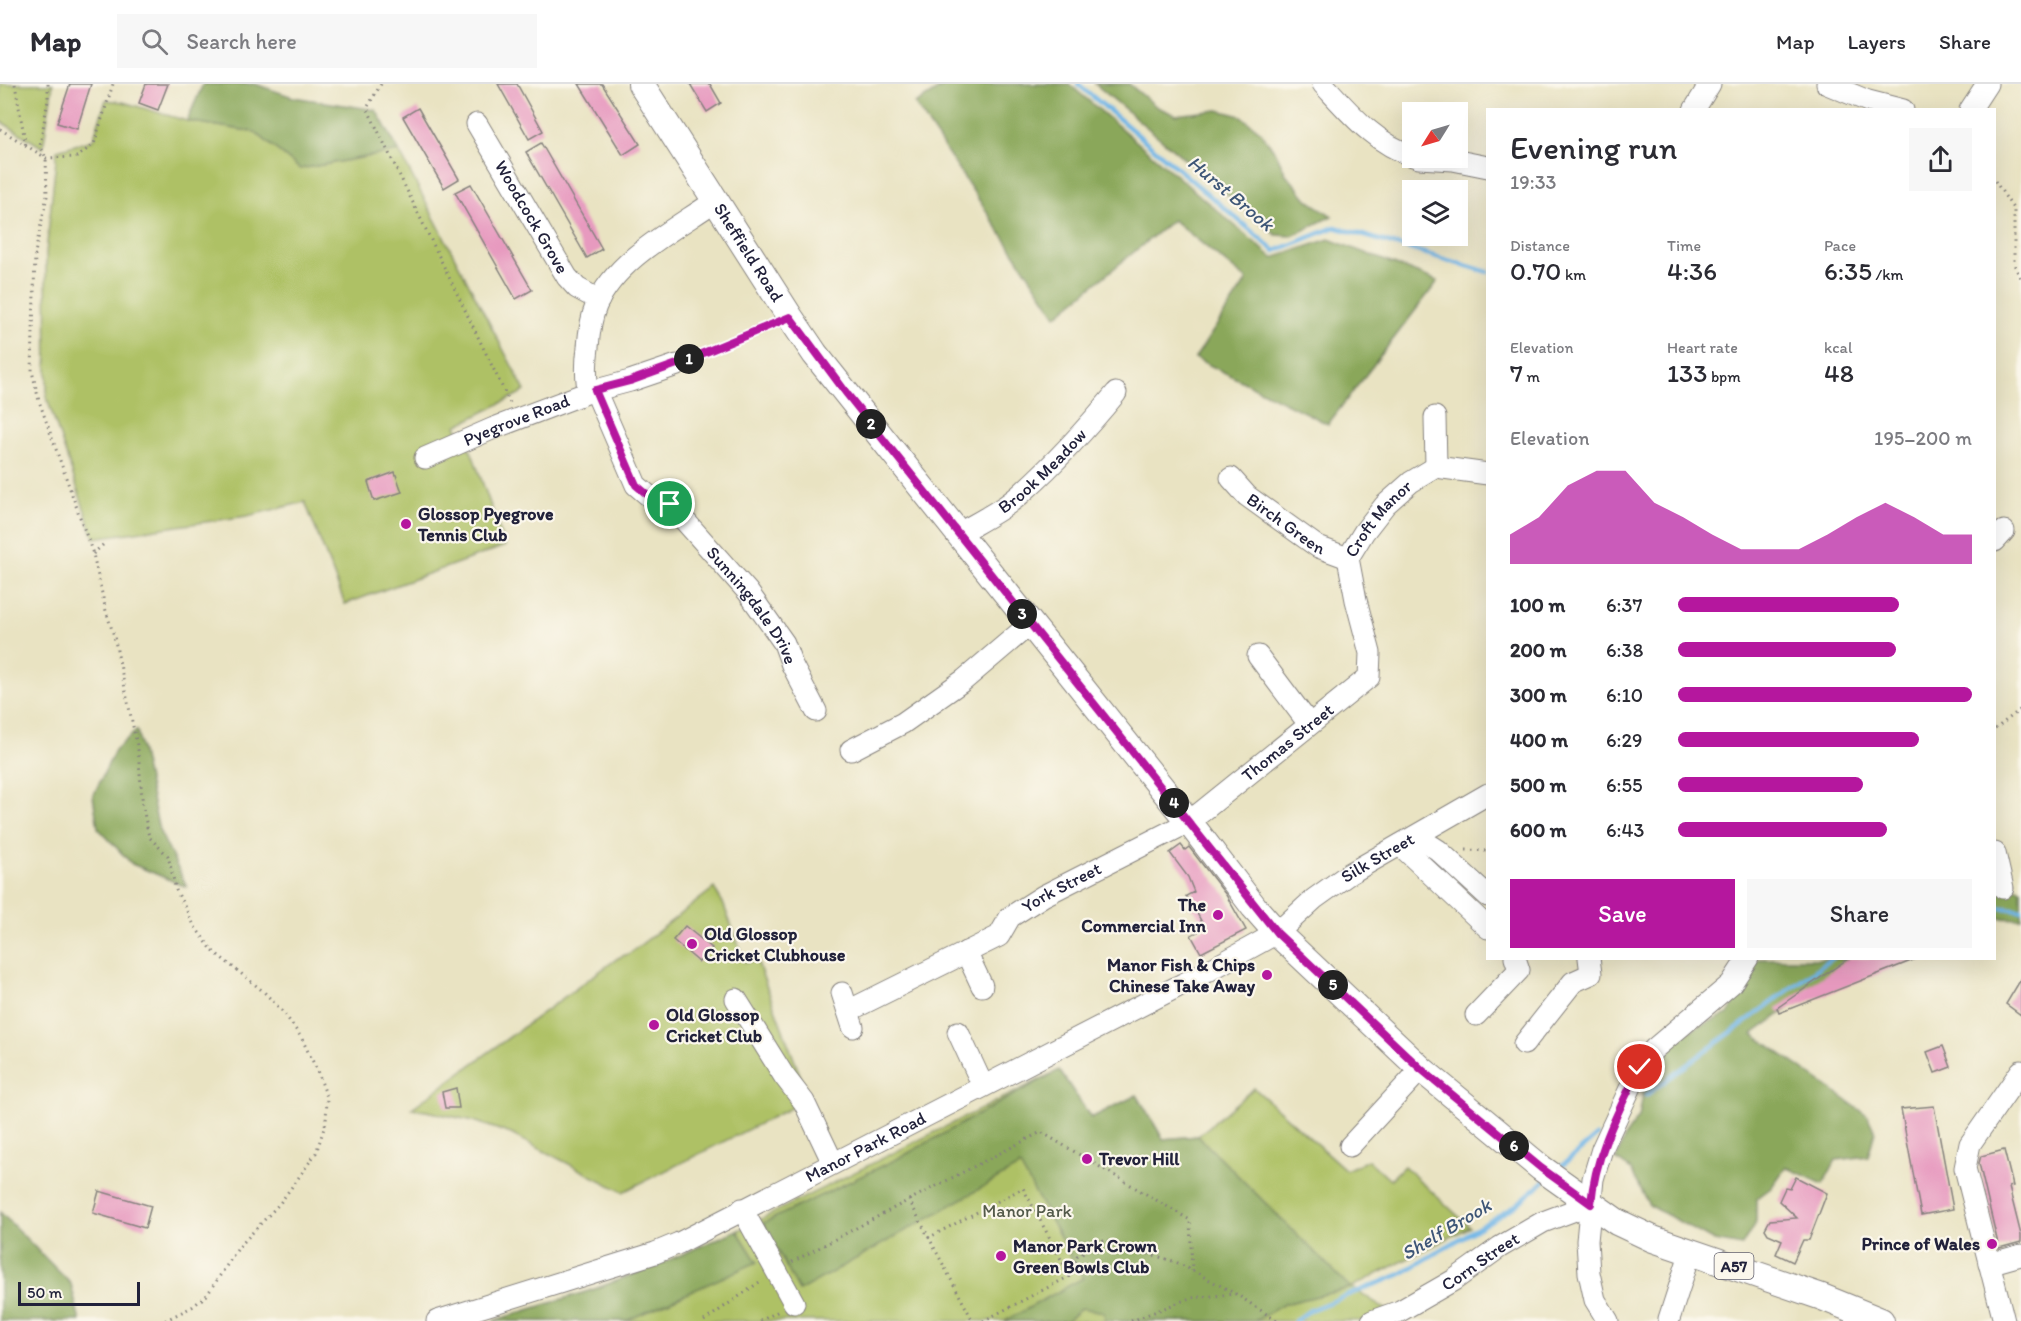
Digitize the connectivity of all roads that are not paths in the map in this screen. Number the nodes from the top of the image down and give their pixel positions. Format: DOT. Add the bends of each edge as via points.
graph roads {
  1 [pos="641,84"];
  2 [pos="1323,84"];
  3 [pos="1710,84"];
  4 [pos="1827,84"];
  5 [pos="1987,84"];
  6 [pos="1695,108"];
  7 [pos="1895,108"];
  8 [pos="1971,108"];
  9 [pos="477,124"];
  10 [pos="1402,151"];
  11 [pos="1468,163"];
  12 [pos="1486,167"];
  13 [pos="715,201"];
  14 [pos="599,300"];
  15 [pos="677,364"];
  16 [pos="592,391"];
  17 [pos="1116,393"];
  18 [pos="1435,417"];
  19 [pos="425,458"];
  20 [pos="1436,467"];
  21 [pos="1486,474"];
  22 [pos="1231,478"];
  23 [pos="958,534"];
  24 [pos="1348,558"];
  25 [pos="1030,624"];
  26 [pos="1370,654"];
  27 [pos="1258,656"];
  28 [pos="816,711"];
  29 [pos="1309,724"];
  30 [pos="851,750"];
  31 [pos="1486,795"];
  32 [pos="1189,822"];
  33 [pos="1408,841"];
  34 [pos="1996,857"];
  35 [pos="2003,888"];
  36 [pos="1486,895"];
  37 [pos="1486,926"];
  38 [pos="1277,933"];
  39 [pos="966,952"];
  40 [pos="1516,960"];
  41 [pos="1589,960"];
  42 [pos="1747,960"];
  43 [pos="982,986"];
  44 [pos="736,999"];
  45 [pos="848,1010"];
  46 [pos="1476,1015"];
  47 [pos="958,1032"];
  48 [pos="1524,1044"];
  49 [pos="1421,1069"];
  50 [pos="2021,1071"];
  51 [pos="983,1086"];
  52 [pos="1350,1146"];
  53 [pos="833,1163"];
  54 [pos="1591,1204"];
  55 [pos="742,1209"];
  56 [pos="1691,1251"];
  57 [pos="2021,1255"];
  58 [pos="1989,1264"];
  59 [pos="794,1303"];
  60 [pos="1669,1319"];
  61 [pos="437,1321"];
  62 [pos="1372,1321"];
  63 [pos="1608,1321"];
  64 [pos="1881,1321"];
  65 [pos="2004,1321"];
  1 -- 13 [label="main road, Sheffield Road / A57"];
  2 -- 10 [label="street" via="1363,127"];
  3 -- 6 [label="street"];
  4 -- 7 [label="street"];
  5 -- 8 [label="street"];
  9 -- 14 [label="street, Woodcock Grove" via="567,277 577,288"];
  11 -- 12 [label="street"];
  13 -- 14 [label="street" via="657,240 618,274"];
  13 -- 23 [label="main road, Sheffield Road / A57" via="822,362"];
  14 -- 16 [label="street" via="589,336 586,380"];
  15 -- 16 [label="street, Pyegrove Road"];
  16 -- 19 [label="street, Pyegrove Road"];
  16 -- 28 [label="street, Sunningdale Drive" via="636,485 649,496 670,504 730,570 784,643 795,690"];
  17 -- 23 [label="street, Brook Meadow" via="1023,492"];
  18 -- 20 [label="street, Croft Manor"];
  20 -- 21 [label="street, Croft Manor"];
  20 -- 24 [label="street, Croft Manor" via="1385,505"];
  22 -- 24 [label="street, Birch Green" via="1247,496 1318,547"];
  23 -- 25 [label="main road, Sheffield Road / A57"];
  24 -- 26 [label="street, Croft Manor"];
  25 -- 30 [label="street" via="964,680 903,723"];
  25 -- 32 [label="main road, Sheffield Road / A57"];
  26 -- 29 [label="street, Thomas Street" via="1369,677"];
  27 -- 29 [label="street"];
  29 -- 32 [label="street, Thomas Street"];
  31 -- 33 [label="street, Silk Street"];
  32 -- 38 [label="main road, Sheffield Road / A57"];
  32 -- 39 [label="street, York Street" via="1043,896 1010,917 999,936"];
  33 -- 36 [label="street" via="1438,850"];
  33 -- 37 [label="street"];
  33 -- 38 [label="street, Silk Street" via="1314,898"];
  34 -- 35 [label="street"];
  38 -- 49 [label="main road, Sheffield Road / A57"];
  38 -- 51 [label="street, Manor Park Road"];
  39 -- 43 [label="street"];
  39 -- 45 [label="street, York Street"];
  40 -- 46 [label="street" via="1519,970"];
  41 -- 48 [label="street" via="1591,974 1573,982"];
  42 -- 54 [label="street" via="1731,984 1654,1049 1640,1067 1602,1149"];
  44 -- 53 [label="street" via="804,1102"];
  47 -- 51 [label="street"];
  49 -- 52 [label="street"];
  49 -- 54 [label="main road, Sheffield Road / A57"];
  50 -- 58 [label="street" via="1970,1144 1965,1168"];
  51 -- 53 [label="street, Manor Park Road"];
  53 -- 55 [label="street, Manor Park Road"];
  54 -- 56 [label="main road, A57" via="1653,1239"];
  54 -- 62 [label="street, Corn Street" via="1543,1222 1454,1280 1400,1311"];
  54 -- 63 [label="street" via="1588,1273 1595,1300"];
  55 -- 59 [label="street"];
  55 -- 61 [label="street, Manor Park Road" via="655,1252"];
  56 -- 60 [label="street"];
  56 -- 64 [label="main road, A57"];
  57 -- 58 [label="street"];
  58 -- 65 [label="street"];
}
